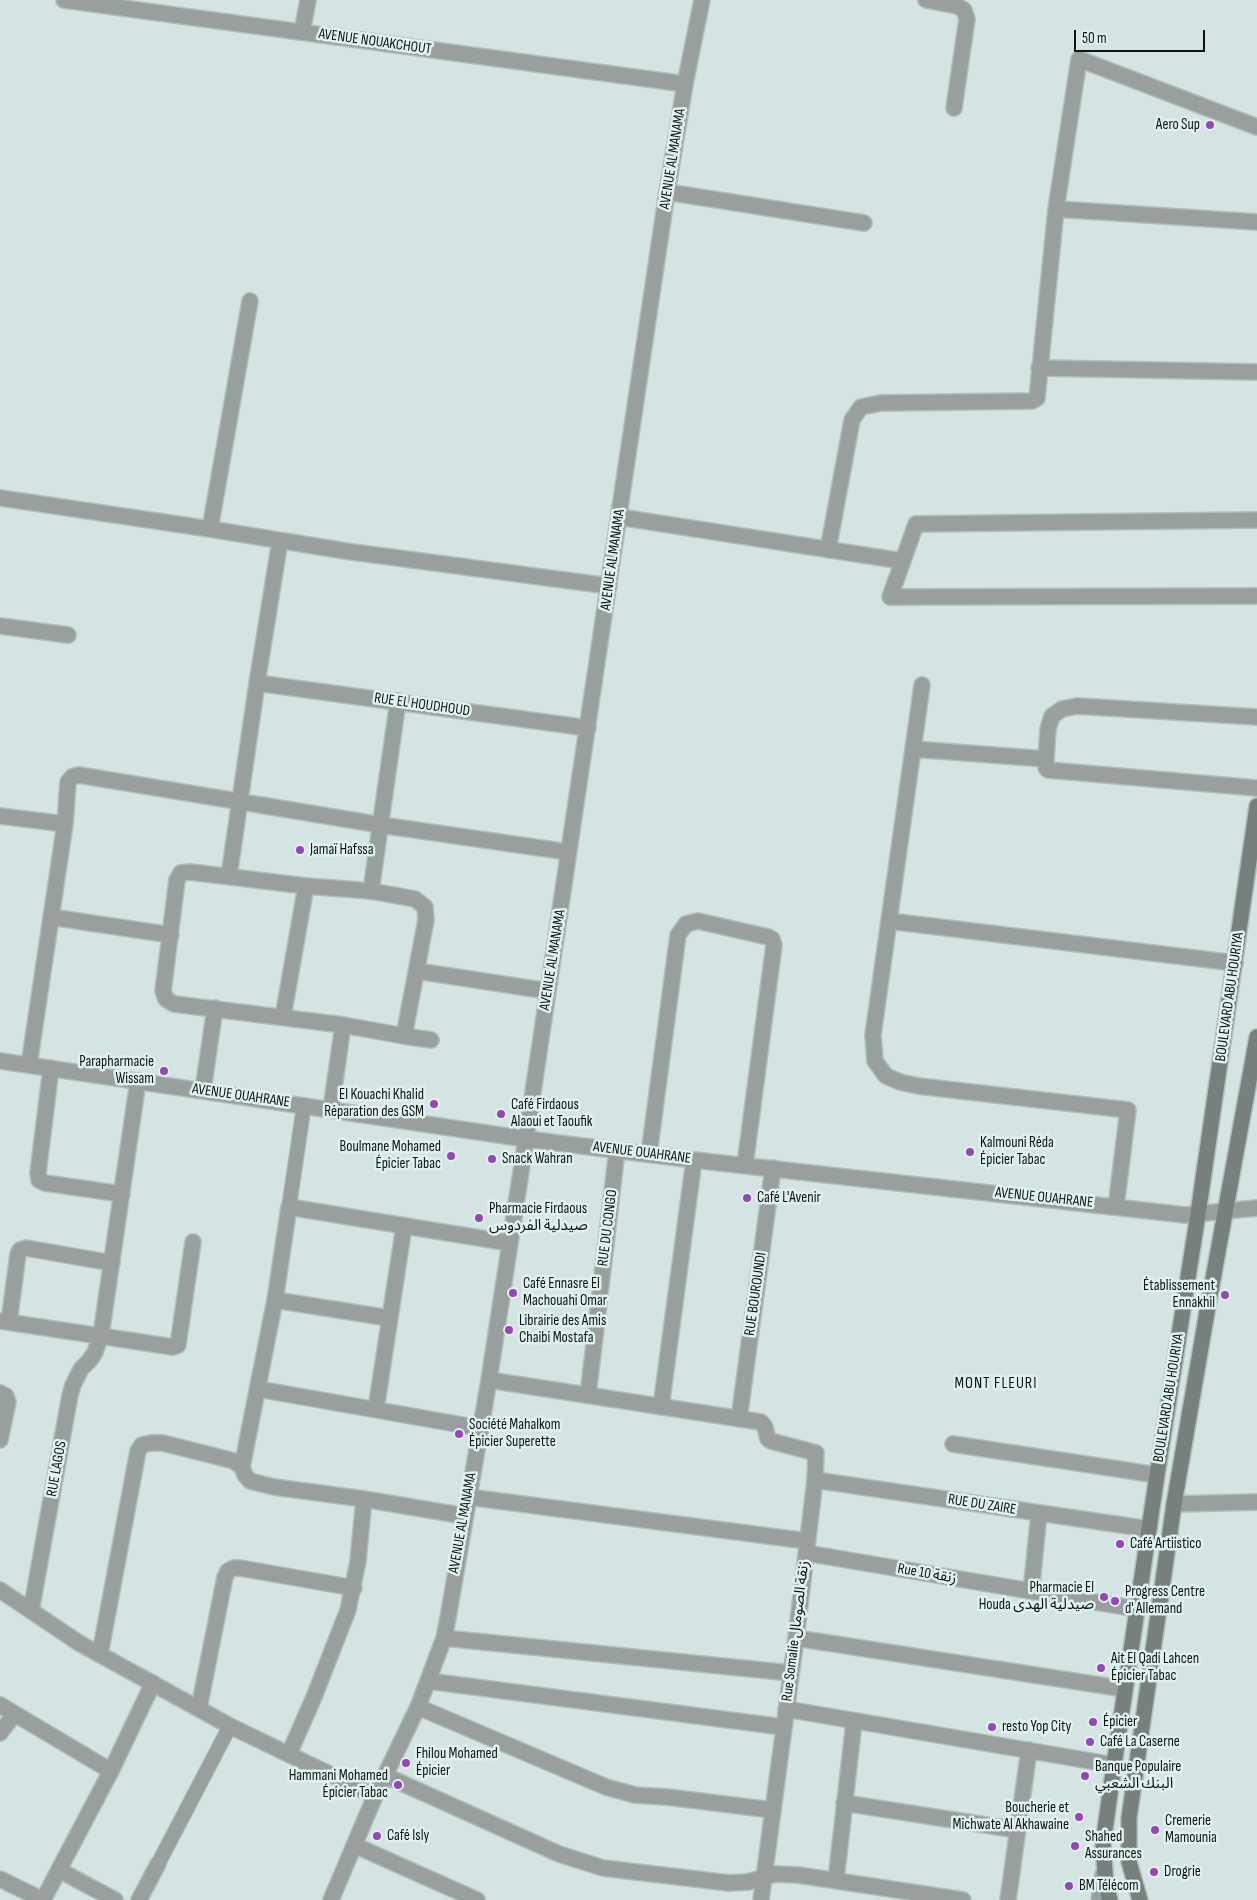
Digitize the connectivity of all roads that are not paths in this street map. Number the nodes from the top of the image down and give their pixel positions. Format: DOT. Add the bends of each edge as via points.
graph roads {
  1 [pos="64,0"];
  2 [pos="308,0"];
  3 [pos="702,0"];
  4 [pos="926,0"];
  5 [pos="100,3"];
  6 [pos="957,3"];
  7 [pos="302,32"];
  8 [pos="685,84"];
  9 [pos="954,108"];
  10 [pos="1257,127"];
  11 [pos="667,192"];
  12 [pos="1056,208"];
  13 [pos="1257,222"];
  14 [pos="864,223"];
  15 [pos="250,302"];
  16 [pos="1039,368"];
  17 [pos="1257,372"];
  18 [pos="0,498"];
  19 [pos="619,517"];
  20 [pos="1257,520"];
  21 [pos="210,529"];
  22 [pos="280,541"];
  23 [pos="828,550"];
  24 [pos="902,561"];
  25 [pos="609,586"];
  26 [pos="1257,596"];
  27 [pos="0,626"];
  28 [pos="68,635"];
  29 [pos="257,683"];
  30 [pos="922,685"];
  31 [pos="398,701"];
  32 [pos="1257,718"];
  33 [pos="588,728"];
  34 [pos="913,749"];
  35 [pos="1046,759"];
  36 [pos="1257,788"];
  37 [pos="240,803"];
  38 [pos="1257,806"];
  39 [pos="0,816"];
  40 [pos="65,824"];
  41 [pos="381,825"];
  42 [pos="568,852"];
  43 [pos="229,876"];
  44 [pos="306,886"];
  45 [pos="371,891"];
  46 [pos="51,918"];
  47 [pos="889,921"];
  48 [pos="170,935"];
  49 [pos="1236,962"];
  50 [pos="416,971"];
  51 [pos="548,991"];
  52 [pos="215,1008"];
  53 [pos="283,1018"];
  54 [pos="344,1026"];
  55 [pos="404,1036"];
  56 [pos="1257,1037"];
  57 [pos="431,1040"];
  58 [pos="0,1061"];
  59 [pos="29,1065"];
  60 [pos="51,1068"];
  61 [pos="138,1081"];
  62 [pos="203,1090"];
  63 [pos="304,1105"];
  64 [pos="331,1109"];
  65 [pos="526,1139"];
  66 [pos="617,1150"];
  67 [pos="649,1154"];
  68 [pos="694,1160"];
  69 [pos="745,1165"];
  70 [pos="773,1168"];
  71 [pos="122,1194"];
  72 [pos="1116,1206"];
  73 [pos="289,1208"];
  74 [pos="1257,1208"];
  75 [pos="1226,1210"];
  76 [pos="1198,1214"];
  77 [pos="404,1226"];
  78 [pos="193,1242"];
  79 [pos="510,1243"];
  80 [pos="112,1263"];
  81 [pos="275,1300"];
  82 [pos="1184,1310"];
  83 [pos="1207,1312"];
  84 [pos="389,1318"];
  85 [pos="5,1321"];
  86 [pos="101,1335"];
  87 [pos="489,1380"];
  88 [pos="258,1389"];
  89 [pos="0,1393"];
  90 [pos="588,1395"];
  91 [pos="661,1407"];
  92 [pos="376,1409"];
  93 [pos="739,1419"];
  94 [pos="479,1428"];
  95 [pos="0,1440"];
  96 [pos="953,1444"];
  97 [pos="242,1466"];
  98 [pos="1157,1475"];
  99 [pos="815,1480"];
  100 [pos="468,1497"];
  101 [pos="364,1499"];
  102 [pos="1257,1502"];
  103 [pos="1174,1504"];
  104 [pos="1039,1514"];
  105 [pos="465,1516"];
  106 [pos="1148,1529"];
  107 [pos="807,1547"];
  108 [pos="354,1588"];
  109 [pos="0,1590"];
  110 [pos="1031,1592"];
  111 [pos="1137,1609"];
  112 [pos="31,1611"];
  113 [pos="444,1638"];
  114 [pos="796,1638"];
  115 [pos="100,1654"];
  116 [pos="791,1673"];
  117 [pos="428,1681"];
  118 [pos="153,1682"];
  119 [pos="1125,1689"];
  120 [pos="0,1705"];
  121 [pos="418,1707"];
  122 [pos="200,1708"];
  123 [pos="786,1709"];
  124 [pos="14,1715"];
  125 [pos="854,1722"];
  126 [pos="230,1726"];
  127 [pos="784,1727"];
  128 [pos="0,1733"];
  129 [pos="1029,1750"];
  130 [pos="289,1754"];
  131 [pos="1114,1765"];
  132 [pos="111,1771"];
  133 [pos="386,1776"];
  134 [pos="375,1796"];
  135 [pos="844,1803"];
  136 [pos="772,1810"];
  137 [pos="1018,1830"];
  138 [pos="354,1844"];
  139 [pos="158,1864"];
  140 [pos="59,1870"];
  141 [pos="1104,1870"];
  142 [pos="764,1877"];
  143 [pos="0,1879"];
  144 [pos="836,1880"];
  145 [pos="1134,1882"];
  146 [pos="115,1900"];
  147 [pos="139,1900"];
  148 [pos="331,1900"];
  149 [pos="477,1900"];
  150 [pos="760,1900"];
  151 [pos="963,1900"];
  152 [pos="1008,1900"];
  153 [pos="1099,1900"];
  154 [pos="1110,1900"];
  155 [pos="1140,1900"];
  1 -- 5 [label="street, AVENUE NOUAKCHOUT"];
  2 -- 7 [label="street"];
  3 -- 8 [label="street, AVENUE AL MANAMA"];
  4 -- 6 [label="street"];
  5 -- 7 [label="street, AVENUE NOUAKCHOUT"];
  6 -- 9 [label="street" via="967,20"];
  7 -- 8 [label="street, AVENUE NOUAKCHOUT"];
  8 -- 11 [label="street, AVENUE AL MANAMA"];
  10 -- 12 [label="street" via="1079,59"];
  11 -- 14 [label="street"];
  11 -- 19 [label="street, AVENUE AL MANAMA"];
  12 -- 13 [label="street"];
  12 -- 16 [label="street"];
  15 -- 21 [label="street"];
  16 -- 17 [label="street"];
  16 -- 23 [label="street" via="1038,394 1032,401 880,403 861,408 850,428"];
  18 -- 21 [label="street"];
  19 -- 23 [label="street"];
  19 -- 25 [label="street, AVENUE AL MANAMA"];
  20 -- 24 [label="street" via="916,524"];
  21 -- 22 [label="street"];
  22 -- 25 [label="street"];
  22 -- 29 [label="street"];
  23 -- 24 [label="street"];
  24 -- 26 [label="street" via="890,597"];
  25 -- 33 [label="street, AVENUE AL MANAMA"];
  27 -- 28 [label="street"];
  29 -- 31 [label="street, RUE EL HOUDHOUD"];
  29 -- 37 [label="street"];
  30 -- 34 [label="street"];
  31 -- 33 [label="street, RUE EL HOUDHOUD"];
  31 -- 41 [label="street"];
  32 -- 35 [label="street" via="1077,706 1062,709 1052,716"];
  33 -- 42 [label="street, AVENUE AL MANAMA"];
  34 -- 35 [label="street"];
  34 -- 47 [label="street"];
  35 -- 36 [label="street" via="1046,768 1050,770"];
  37 -- 40 [label="street" via="79,775 72,776 68,782"];
  37 -- 41 [label="street"];
  37 -- 43 [label="street"];
  38 -- 49 [label="main road, BOULEVARD ABU HOURIYA"];
  39 -- 40 [label="street"];
  40 -- 46 [label="street"];
  41 -- 42 [label="street"];
  41 -- 45 [label="street"];
  42 -- 51 [label="street, AVENUE AL MANAMA"];
  43 -- 44 [label="street"];
  43 -- 48 [label="street" via="181,873 177,880"];
  44 -- 45 [label="street"];
  44 -- 53 [label="street"];
  45 -- 50 [label="street" via="414,899 425,907 426,920"];
  46 -- 48 [label="street"];
  46 -- 59 [label="street"];
  47 -- 49 [label="street"];
  47 -- 72 [label="street" via="873,1035 876,1061 886,1076 924,1087 1128,1110"];
  48 -- 52 [label="street" via="163,991 166,999 174,1004"];
  49 -- 76 [label="main road, BOULEVARD ABU HOURIYA"];
  50 -- 51 [label="street"];
  50 -- 55 [label="street"];
  51 -- 65 [label="street, AVENUE AL MANAMA"];
  52 -- 53 [label="street"];
  52 -- 62 [label="street"];
  53 -- 54 [label="street"];
  54 -- 55 [label="street"];
  54 -- 64 [label="street"];
  55 -- 57 [label="street"];
  56 -- 75 [label="main road, BOULEVARD ABU HOURIYA"];
  58 -- 59 [label="street, AVENUE OUAHRANE"];
  59 -- 60 [label="street, AVENUE OUAHRANE"];
  60 -- 61 [label="street, AVENUE OUAHRANE"];
  60 -- 71 [label="street" via="39,1180"];
  61 -- 62 [label="street, AVENUE OUAHRANE"];
  61 -- 71 [label="street, RUE LAGOS"];
  62 -- 63 [label="street, AVENUE OUAHRANE"];
  63 -- 64 [label="street, AVENUE OUAHRANE"];
  63 -- 73 [label="street"];
  64 -- 65 [label="street, AVENUE OUAHRANE"];
  65 -- 66 [label="street, AVENUE OUAHRANE"];
  65 -- 79 [label="street, AVENUE AL MANAMA"];
  66 -- 67 [label="street, AVENUE OUAHRANE"];
  66 -- 90 [label="street, RUE DU CONGO"];
  67 -- 68 [label="street, AVENUE OUAHRANE"];
  67 -- 69 [label="street" via="678,935 686,924 698,921 768,937 774,945"];
  68 -- 69 [label="street, AVENUE OUAHRANE"];
  68 -- 91 [label="street"];
  69 -- 70 [label="street, AVENUE OUAHRANE"];
  70 -- 72 [label="street, AVENUE OUAHRANE"];
  70 -- 93 [label="street, RUE BOUROUNDI"];
  71 -- 80 [label="street, RUE LAGOS"];
  72 -- 76 [label="street, AVENUE OUAHRANE"];
  73 -- 77 [label="street"];
  73 -- 81 [label="street"];
  74 -- 75 [label="street, AVENUE OUAHRANE"];
  75 -- 76 [label="street, AVENUE OUAHRANE"];
  75 -- 83 [label="main road, BOULEVARD ABU HOURIYA"];
  76 -- 82 [label="main road, BOULEVARD ABU HOURIYA"];
  77 -- 79 [label="street"];
  77 -- 84 [label="street"];
  78 -- 86 [label="street" via="178,1345 173,1347"];
  79 -- 87 [label="street, AVENUE AL MANAMA"];
  80 -- 85 [label="street" via="26,1248 20,1250"];
  80 -- 86 [label="street, RUE LAGOS"];
  81 -- 84 [label="street"];
  81 -- 88 [label="street"];
  82 -- 83 [label="main road"];
  82 -- 98 [label="main road, BOULEVARD ABU HOURIYA"];
  83 -- 103 [label="main road, BOULEVARD ABU HOURIYA"];
  84 -- 92 [label="street"];
  85 -- 86 [label="street"];
  86 -- 112 [label="street, RUE LAGOS" via="95,1352 73,1385"];
  87 -- 90 [label="street"];
  87 -- 94 [label="street, AVENUE AL MANAMA"];
  88 -- 92 [label="street"];
  88 -- 97 [label="street"];
  89 -- 95 [label="street" via="8,1402"];
  90 -- 91 [label="street"];
  91 -- 93 [label="street"];
  92 -- 94 [label="street"];
  93 -- 99 [label="street, Rue Somalie زنقة الصومال" via="764,1424 771,1441 816,1453"];
  94 -- 100 [label="street, AVENUE AL MANAMA"];
  96 -- 98 [label="street"];
  97 -- 101 [label="street" via="250,1480 266,1485"];
  97 -- 115 [label="street" via="234,1461 163,1443 142,1445 138,1451"];
  98 -- 106 [label="main road, BOULEVARD ABU HOURIYA"];
  99 -- 104 [label="street, RUE DU ZAIRE"];
  99 -- 107 [label="street, Rue Somalie زنقة الصومال"];
  100 -- 105 [label="street, AVENUE AL MANAMA"];
  100 -- 107 [label="street, Rue 10 زنقة"];
  101 -- 105 [label="street"];
  101 -- 108 [label="street"];
  102 -- 103 [label="street"];
  103 -- 145 [label="main road, BOULEVARD ABU HOURIYA" via="1129,1818 1129,1862"];
  104 -- 106 [label="street, RUE DU ZAIRE"];
  104 -- 110 [label="street"];
  105 -- 113 [label="street, AVENUE AL MANAMA"];
  106 -- 111 [label="main road, BOULEVARD ABU HOURIYA"];
  107 -- 110 [label="street, Rue 10 زنقة"];
  107 -- 114 [label="street, Rue Somalie زنقة الصومال"];
  108 -- 122 [label="street" via="240,1568 228,1571"];
  108 -- 130 [label="street" via="338,1637"];
  109 -- 112 [label="street"];
  110 -- 111 [label="street, Rue 10 زنقة"];
  111 -- 119 [label="main road, BOULEVARD ABU HOURIYA"];
  112 -- 115 [label="street"];
  113 -- 116 [label="street"];
  113 -- 117 [label="street, AVENUE AL MANAMA"];
  114 -- 116 [label="street, Rue Somalie زنقة الصومال"];
  114 -- 119 [label="street"];
  115 -- 118 [label="street"];
  116 -- 123 [label="street, Rue Somalie زنقة الصومال"];
  117 -- 121 [label="street, AVENUE AL MANAMA"];
  117 -- 127 [label="street"];
  118 -- 122 [label="street"];
  118 -- 132 [label="street"];
  119 -- 131 [label="main road, BOULEVARD ABU HOURIYA"];
  120 -- 124 [label="street"];
  121 -- 133 [label="street, AVENUE AL MANAMA"];
  121 -- 136 [label="street" via="613,1789 635,1795"];
  122 -- 126 [label="street"];
  123 -- 125 [label="street"];
  123 -- 127 [label="street, Rue Somalie زنقة الصومال"];
  124 -- 128 [label="street"];
  124 -- 132 [label="street"];
  125 -- 129 [label="street"];
  125 -- 135 [label="street"];
  126 -- 130 [label="street"];
  126 -- 139 [label="street"];
  127 -- 136 [label="street, Rue Somalie زنقة الصومال"];
  129 -- 131 [label="street"];
  129 -- 137 [label="street"];
  130 -- 134 [label="street"];
  131 -- 141 [label="main road, BOULEVARD ABU HOURIYA" via="1103,1844"];
  132 -- 140 [label="street"];
  133 -- 134 [label="street, AVENUE AL MANAMA"];
  133 -- 142 [label="street" via="558,1854 602,1868 729,1882 748,1882"];
  134 -- 138 [label="street, AVENUE AL MANAMA"];
  135 -- 137 [label="street"];
  135 -- 144 [label="street"];
  136 -- 142 [label="street, Rue Somalie زنقة الصومال"];
  137 -- 152 [label="street"];
  138 -- 148 [label="street, AVENUE AL MANAMA"];
  138 -- 149 [label="street"];
  139 -- 147 [label="street"];
  140 -- 143 [label="street" via="43,1900"];
  140 -- 146 [label="street"];
  141 -- 145 [label="main road" via="1126,1876"];
  141 -- 153 [label="street"];
  141 -- 154 [label="main road, BOULEVARD ABU HOURIYA"];
  142 -- 144 [label="street" via="775,1874"];
  142 -- 150 [label="street, Rue Somalie زنقة الصومال"];
  144 -- 151 [label="street"];
  145 -- 155 [label="main road, BOULEVARD ABU HOURIYA"];
}
